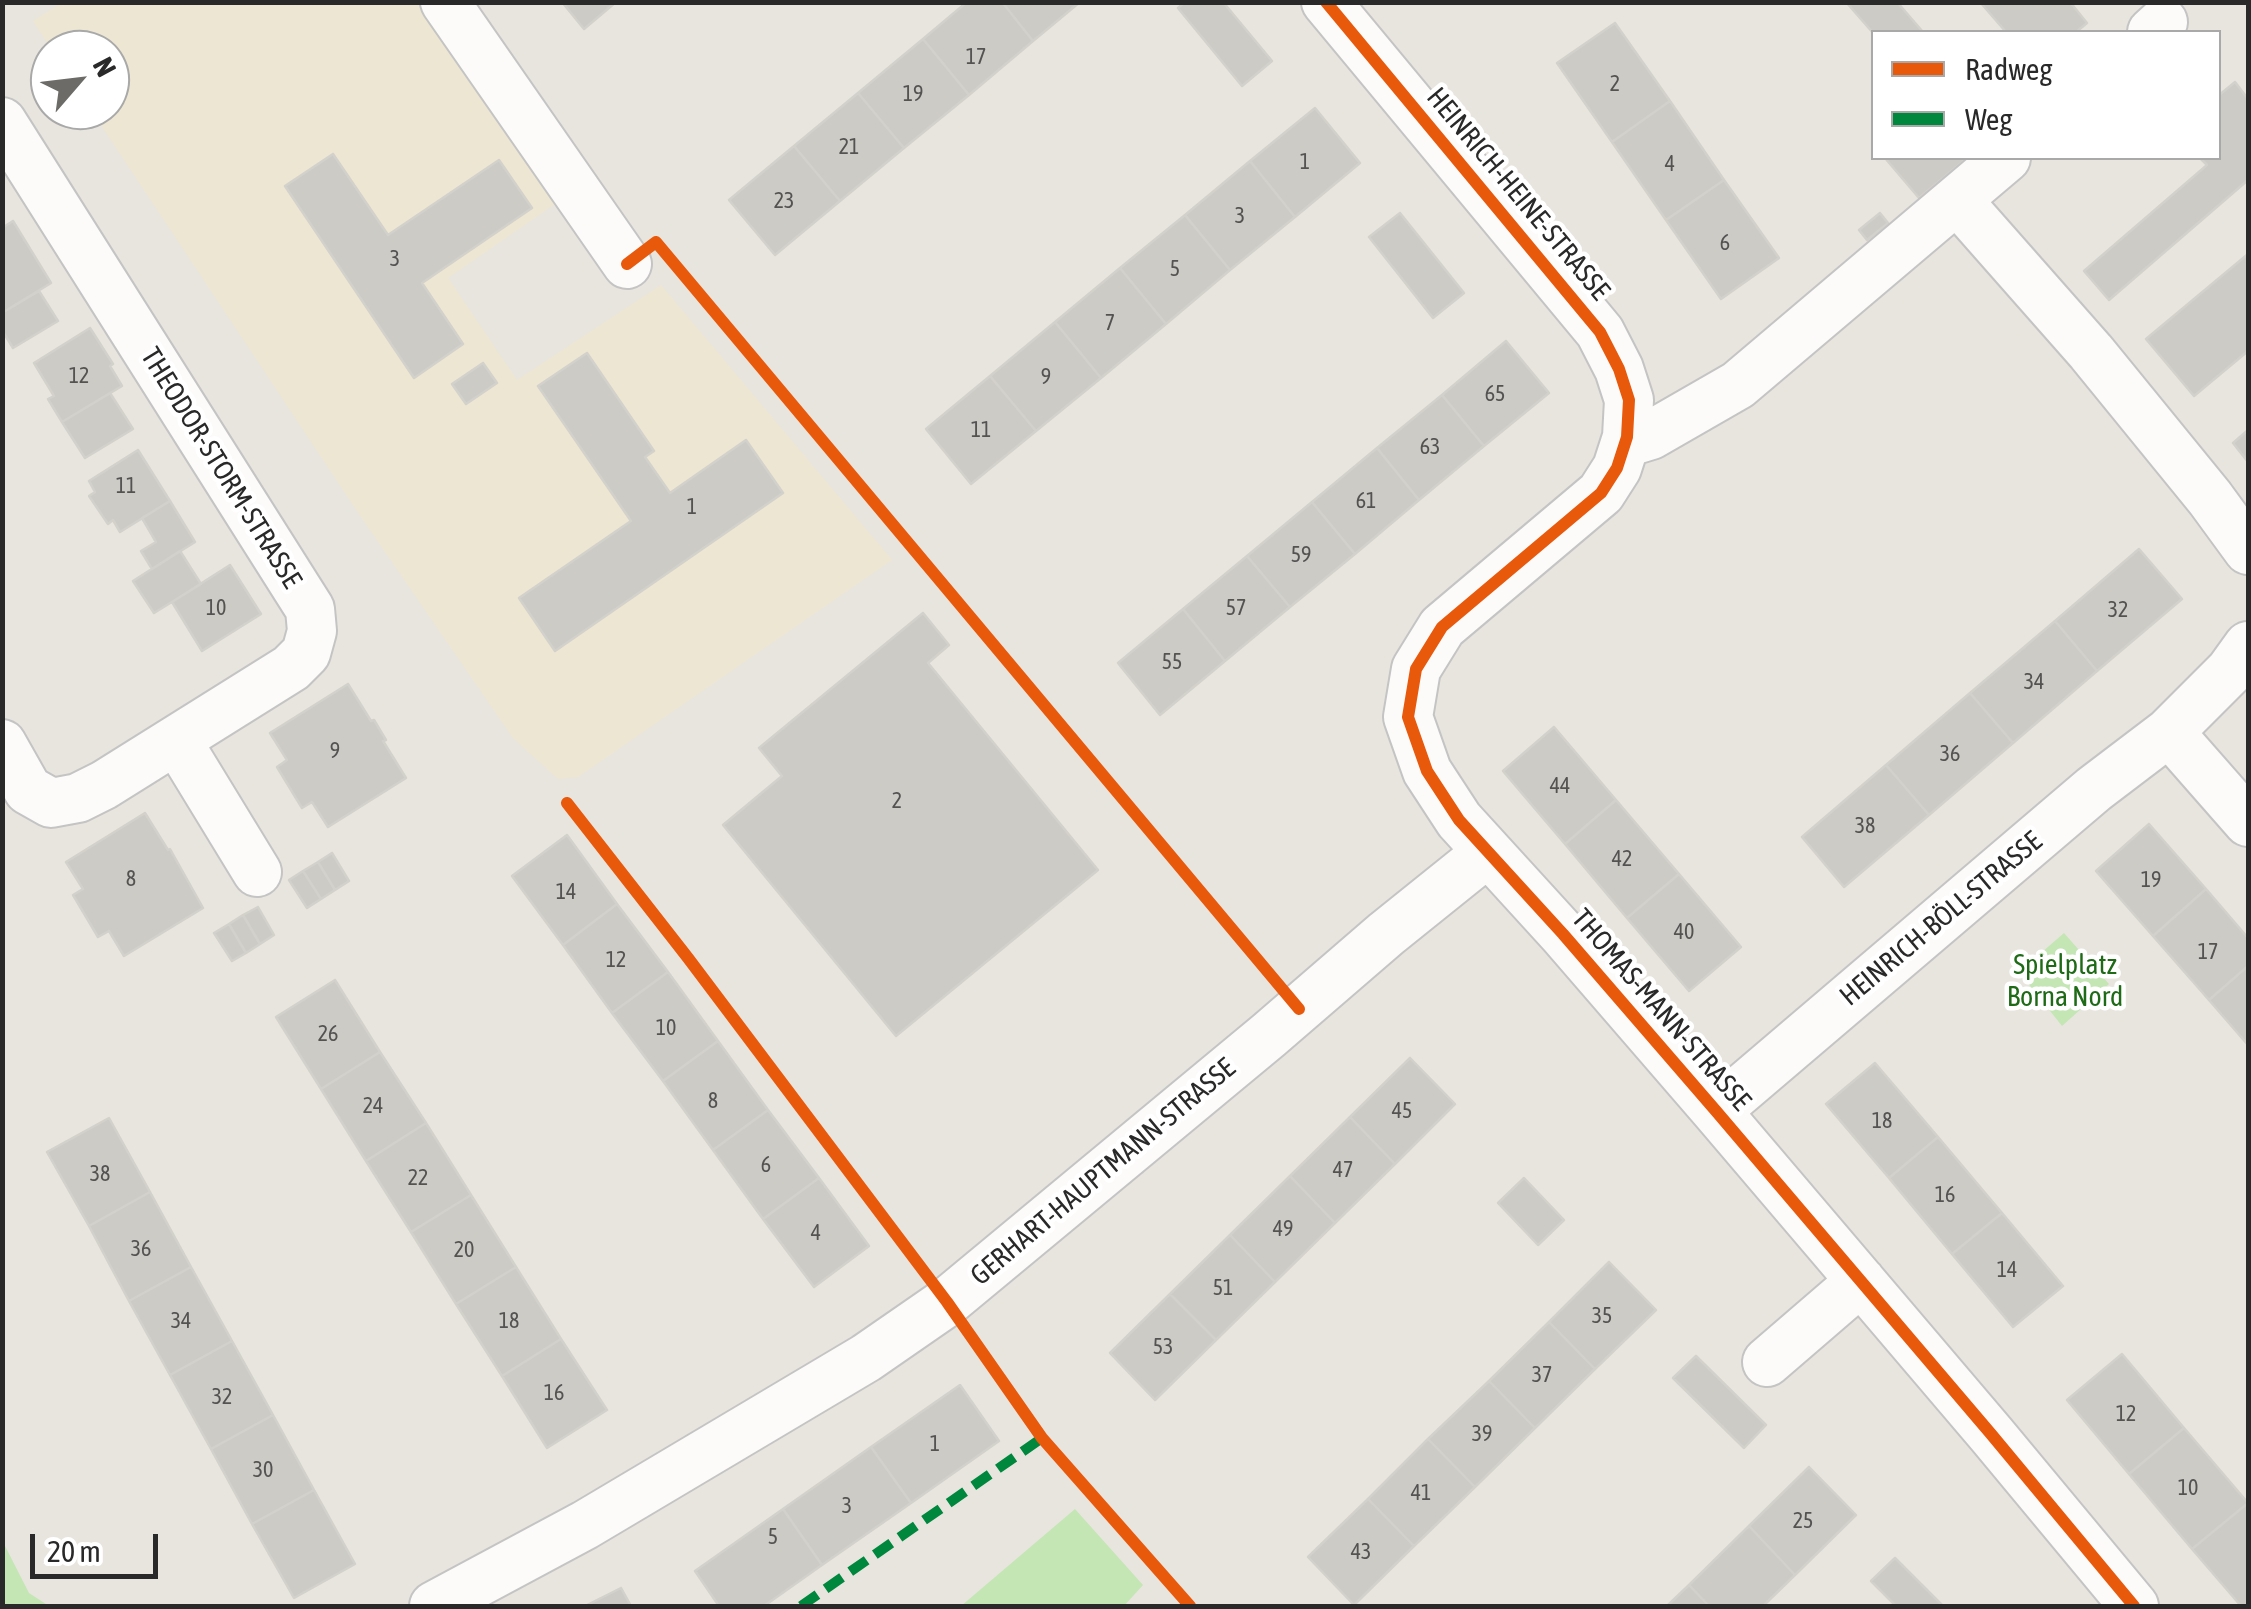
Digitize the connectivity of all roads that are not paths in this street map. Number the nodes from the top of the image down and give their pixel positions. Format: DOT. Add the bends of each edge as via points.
graph roads {
  1 [pos="445,2"];
  2 [pos="1326,2"];
  3 [pos="2,122"];
  4 [pos="2004,160"];
  5 [pos="1957,200"];
  6 [pos="627,264"];
  7 [pos="1627,437"];
  8 [pos="2248,550"];
  9 [pos="2248,646"];
  10 [pos="2169,732"];
  11 [pos="176,740"];
  12 [pos="2,744"];
  13 [pos="2248,822"];
  14 [pos="1488,852"];
  15 [pos="257,872"];
  16 [pos="1716,1111"];
  17 [pos="1861,1281"];
  18 [pos="1767,1362"];
  19 [pos="434,1606"];
  20 [pos="2134,1606"];
  1 -- 6 [label="street"];
  2 -- 7 [label="street, HEINRICH-HEINE-STRASSE" via="1600,332 1629,400"];
  3 -- 11 [label="street, THEODOR-STORM-STRASSE" via="310,608 306,652 291,668"];
  4 -- 5 [label="street"];
  5 -- 7 [label="street" via="1738,385 1651,435"];
  5 -- 8 [label="street" via="2090,352"];
  7 -- 14 [label="street, THOMAS-MANN-STRASSE" via="1601,493 1442,627 1416,670 1408,716 1427,770"];
  9 -- 10 [label="street, HEINRICH-BÖLL-STRASSE"];
  10 -- 13 [label="street"];
  10 -- 16 [label="street, HEINRICH-BÖLL-STRASSE"];
  11 -- 12 [label="street, THEODOR-STORM-STRASSE" via="104,785 51,803 28,790"];
  11 -- 15 [label="street"];
  14 -- 16 [label="street, THOMAS-MANN-STRASSE"];
  14 -- 19 [label="street, GERHART-HAUPTMANN-STRASSE" via="946,1302 866,1358"];
  16 -- 17 [label="street, THOMAS-MANN-STRASSE"];
  17 -- 18 [label="street"];
  17 -- 20 [label="street, THOMAS-MANN-STRASSE"];
}
